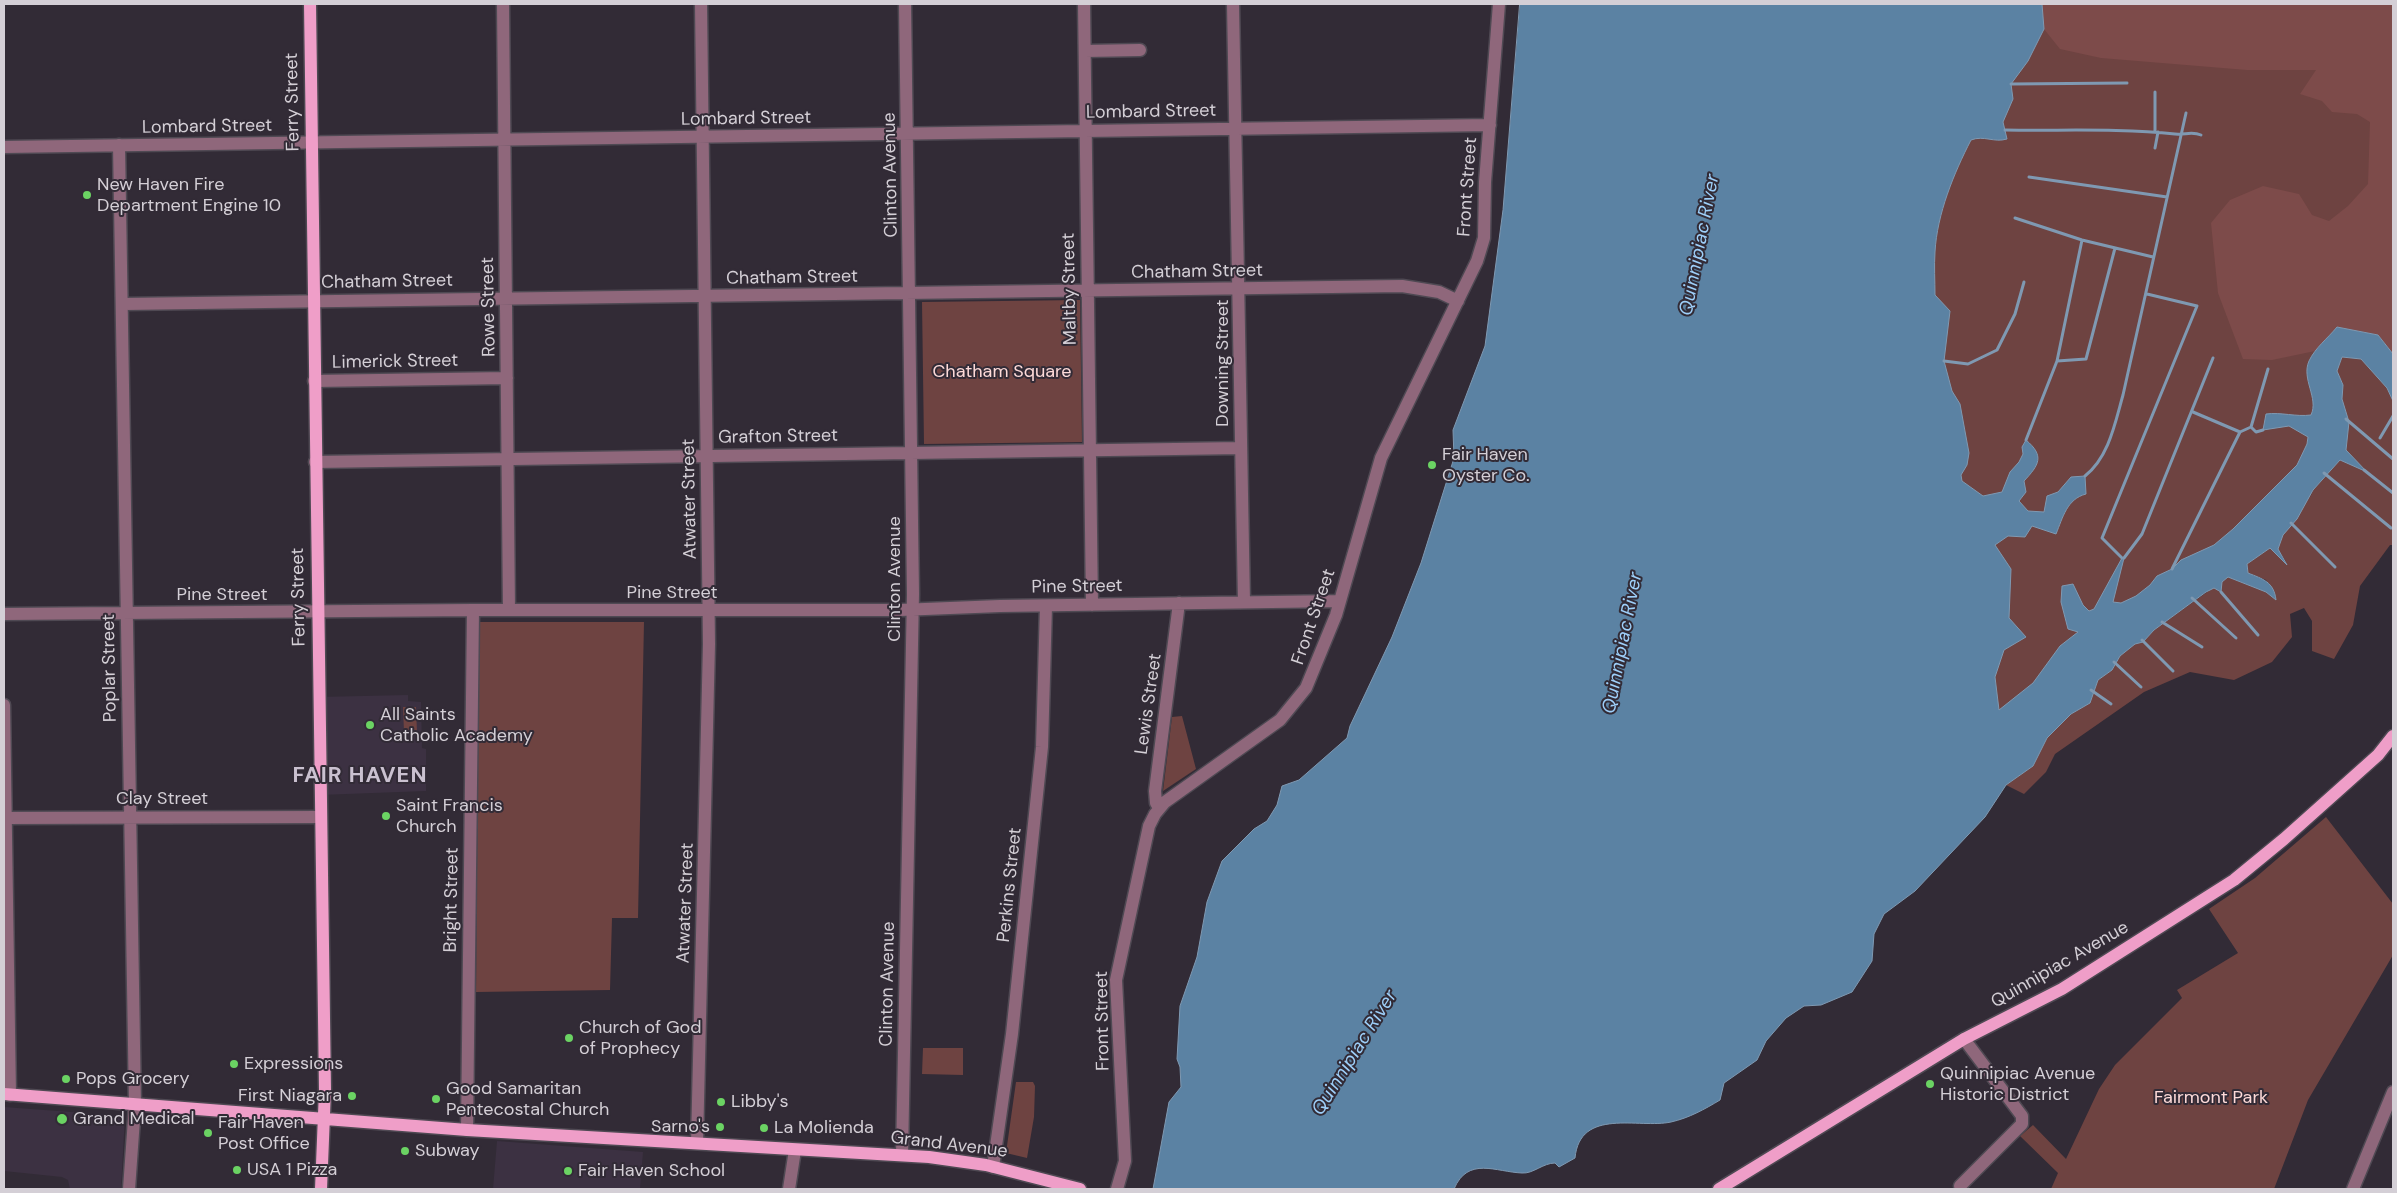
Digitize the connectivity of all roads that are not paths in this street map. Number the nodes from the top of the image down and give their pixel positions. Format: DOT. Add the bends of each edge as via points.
graph roads {
  1 [pos="310,4"];
  2 [pos="504,4"];
  3 [pos="702,4"];
  4 [pos="906,4"];
  5 [pos="1084,4"];
  6 [pos="1233,4"];
  7 [pos="1499,4"];
  8 [pos="1140,50"];
  9 [pos="1085,51"];
  10 [pos="1490,125"];
  11 [pos="1237,129"];
  12 [pos="1085,131"];
  13 [pos="908,134"];
  14 [pos="703,137"];
  15 [pos="505,140"];
  16 [pos="311,143"];
  17 [pos="119,146"];
  18 [pos="4,147"];
  19 [pos="1240,289"];
  20 [pos="1088,291"];
  21 [pos="910,294"];
  22 [pos="705,297"];
  23 [pos="506,298"];
  24 [pos="313,301"];
  25 [pos="1458,301"];
  26 [pos="124,304"];
  27 [pos="507,378"];
  28 [pos="314,381"];
  29 [pos="1241,448"];
  30 [pos="1090,450"];
  31 [pos="912,453"];
  32 [pos="707,456"];
  33 [pos="508,459"];
  34 [pos="315,462"];
  35 [pos="1340,601"];
  36 [pos="1244,602"];
  37 [pos="1179,603"];
  38 [pos="1092,605"];
  39 [pos="1046,606"];
  40 [pos="913,609"];
  41 [pos="473,610"];
  42 [pos="509,610"];
  43 [pos="709,610"];
  44 [pos="317,612"];
  45 [pos="127,613"];
  46 [pos="4,614"];
  47 [pos="4,705"];
  48 [pos="2392,742"];
  49 [pos="1159,808"];
  50 [pos="130,817"];
  51 [pos="320,817"];
  52 [pos="5,818"];
  53 [pos="1964,1039"];
  54 [pos="2393,1092"];
  55 [pos="7,1094"];
  56 [pos="135,1105"];
  57 [pos="324,1120"];
  58 [pos="467,1130"];
  59 [pos="698,1143"];
  60 [pos="796,1150"];
  61 [pos="902,1155"];
  62 [pos="993,1167"];
  63 [pos="1960,1186"];
  64 [pos="130,1189"];
  65 [pos="321,1189"];
  66 [pos="789,1189"];
  67 [pos="1080,1189"];
  68 [pos="1117,1189"];
  69 [pos="1719,1189"];
  70 [pos="2353,1189"];
  1 -- 16 [label="main road, Ferry Street"];
  2 -- 15 [label="street, Rowe Street"];
  3 -- 14 [label="street, Atwater Street"];
  4 -- 13 [label="street, Clinton Avenue"];
  5 -- 9 [label="street, Maltby Street"];
  6 -- 11 [label="street, Downing Street"];
  7 -- 10 [label="street, Front Street"];
  8 -- 9 [label="street"];
  9 -- 12 [label="street, Maltby Street"];
  10 -- 11 [label="street, Lombard Street"];
  10 -- 25 [label="street, Front Street" via="1484,238"];
  11 -- 12 [label="street, Lombard Street"];
  11 -- 19 [label="street, Downing Street"];
  12 -- 13 [label="street, Lombard Street"];
  12 -- 20 [label="street, Maltby Street"];
  13 -- 14 [label="street, Lombard Street"];
  13 -- 21 [label="street, Clinton Avenue"];
  14 -- 15 [label="street, Lombard Street"];
  14 -- 22 [label="street, Atwater Street"];
  15 -- 16 [label="street, Lombard Street"];
  15 -- 23 [label="street, Rowe Street"];
  16 -- 17 [label="street, Lombard Street"];
  16 -- 24 [label="main road, Ferry Street"];
  17 -- 18 [label="street, Lombard Street"];
  17 -- 26 [label="street, Poplar Street"];
  19 -- 20 [label="street, Chatham Street"];
  19 -- 25 [label="street, Chatham Street" via="1402,286 1439,292"];
  19 -- 29 [label="street, Downing Street"];
  20 -- 21 [label="street, Chatham Street"];
  20 -- 30 [label="street, Maltby Street"];
  21 -- 22 [label="street, Chatham Street"];
  21 -- 31 [label="street, Clinton Avenue"];
  22 -- 23 [label="street, Chatham Street"];
  22 -- 32 [label="street, Atwater Street"];
  23 -- 24 [label="street, Chatham Street"];
  23 -- 27 [label="street, Rowe Street"];
  24 -- 26 [label="street, Chatham Street"];
  24 -- 28 [label="main road, Ferry Street"];
  25 -- 35 [label="street, Front Street" via="1381,458"];
  26 -- 45 [label="street, Poplar Street"];
  27 -- 28 [label="street, Limerick Street"];
  27 -- 33 [label="street, Rowe Street"];
  28 -- 34 [label="main road, Ferry Street"];
  29 -- 30 [label="street, Grafton Street"];
  29 -- 36 [label="street, Downing Street"];
  30 -- 31 [label="street, Grafton Street"];
  30 -- 38 [label="street, Maltby Street"];
  31 -- 32 [label="street, Grafton Street"];
  31 -- 40 [label="street, Clinton Avenue"];
  32 -- 33 [label="street, Grafton Street"];
  32 -- 43 [label="street, Atwater Street"];
  33 -- 34 [label="street, Grafton Street"];
  33 -- 42 [label="street, Rowe Street"];
  34 -- 44 [label="main road, Ferry Street"];
  35 -- 36 [label="street, Pine Street"];
  35 -- 49 [label="street, Front Street" via="1317,666 1294,705 1270,728"];
  36 -- 37 [label="street, Pine Street"];
  37 -- 38 [label="street, Pine Street"];
  37 -- 49 [label="street, Lewis Street" via="1155,791"];
  38 -- 39 [label="street, Pine Street"];
  39 -- 40 [label="street, Pine Street"];
  39 -- 62 [label="street, Perkins Street" via="1042,747 1012,1034"];
  40 -- 43 [label="street, Pine Street"];
  40 -- 61 [label="street, Clinton Avenue"];
  41 -- 42 [label="street, Pine Street"];
  41 -- 44 [label="street, Pine Street"];
  41 -- 58 [label="street, Bright Street"];
  42 -- 43 [label="street, Pine Street"];
  43 -- 59 [label="street, Atwater Street"];
  44 -- 45 [label="street, Pine Street"];
  44 -- 51 [label="main road, Ferry Street"];
  45 -- 46 [label="street, Pine Street"];
  45 -- 50 [label="street, Poplar Street"];
  47 -- 52 [label="street"];
  48 -- 53 [label="main road, Quinnipiac Avenue" via="2234,880 2062,989"];
  49 -- 68 [label="street, Front Street" via="1147,834 1116,980 1125,1161"];
  50 -- 51 [label="street, Clay Street"];
  50 -- 52 [label="street, Clay Street"];
  50 -- 56 [label="street, Poplar Street"];
  51 -- 57 [label="main road, Ferry Street"];
  52 -- 55 [label="street"];
  53 -- 63 [label="street" via="2023,1120"];
  53 -- 69 [label="main road, Quinnipiac Avenue"];
  54 -- 70 [label="street"];
  55 -- 56 [label="main road, Grand Avenue"];
  56 -- 57 [label="main road, Grand Avenue"];
  56 -- 64 [label="street, Poplar Street"];
  57 -- 58 [label="main road, Grand Avenue"];
  57 -- 65 [label="main road, Ferry Street"];
  58 -- 59 [label="main road, Grand Avenue"];
  59 -- 60 [label="main road, Grand Avenue"];
  60 -- 61 [label="main road, Grand Avenue"];
  60 -- 66 [label="street"];
  61 -- 62 [label="main road, Grand Avenue"];
  62 -- 67 [label="main road, Grand Avenue"];
}
